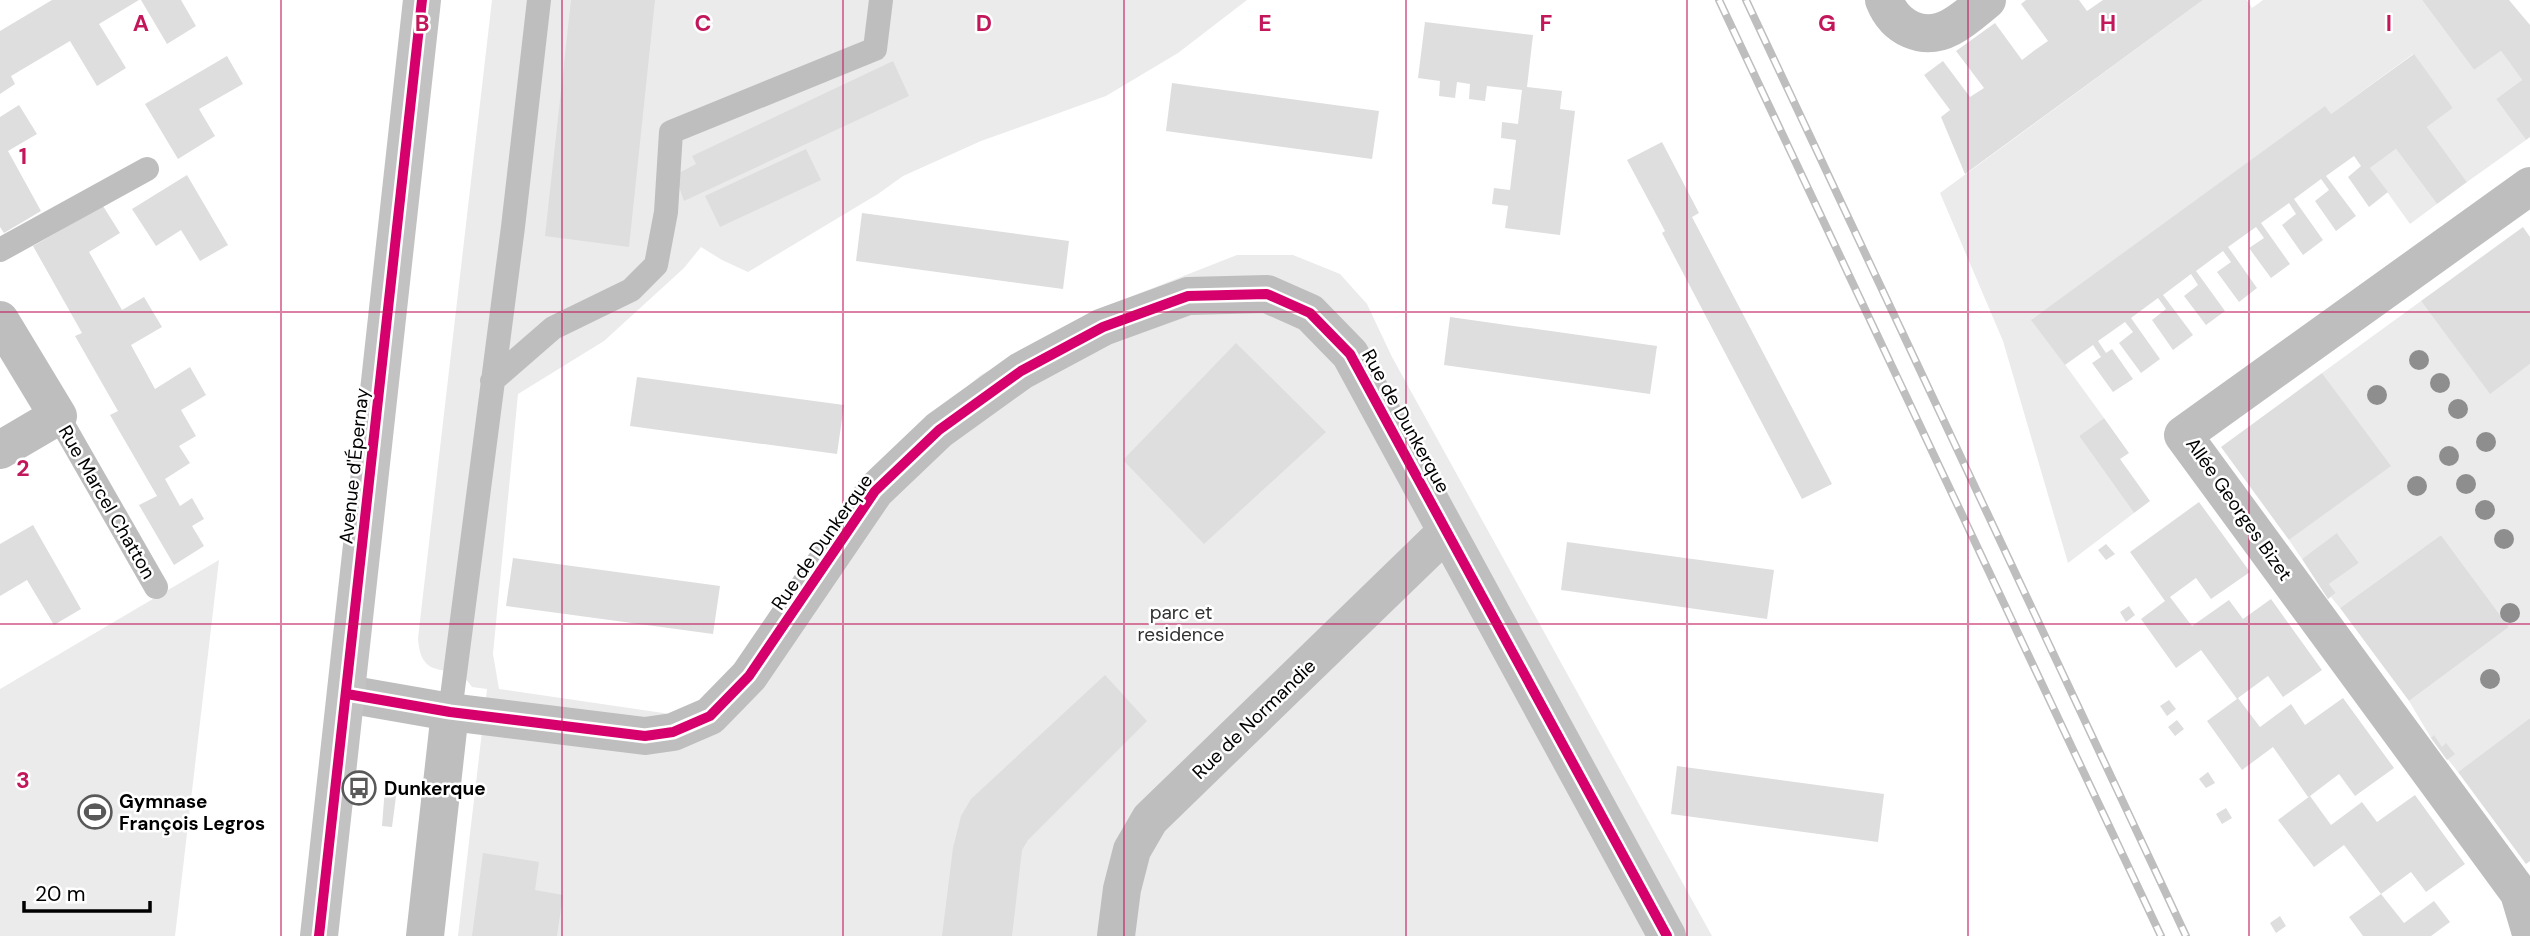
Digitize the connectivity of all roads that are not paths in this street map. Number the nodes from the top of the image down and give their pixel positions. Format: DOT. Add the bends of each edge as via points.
graph roads {
  1 [pos="422,0"];
  2 [pos="538,0"];
  3 [pos="881,0"];
  4 [pos="1884,0"];
  5 [pos="1987,0"];
  6 [pos="147,169"];
  7 [pos="2529,190"];
  8 [pos="0,250"];
  9 [pos="0,320"];
  10 [pos="492,381"];
  11 [pos="58,416"];
  12 [pos="0,450"];
  13 [pos="1446,532"];
  14 [pos="156,587"];
  15 [pos="347,694"];
  16 [pos="450,712"];
  17 [pos="2524,889"];
  18 [pos="2530,930"];
  19 [pos="319,936"];
  20 [pos="425,936"];
  21 [pos="1116,936"];
  22 [pos="1667,936"];
  1 -- 15 [label="main road, Avenue d'Épernay"];
  2 -- 10 [label="lane"];
  3 -- 10 [label="lane" via="876,49 671,132 666,212 656,265 631,290 554,328"];
  4 -- 5 [label="street" via="1893,19 1920,33 1936,33"];
  6 -- 8 [label="lane"];
  7 -- 17 [label="street, Allée Georges Bizet" via="2183,435"];
  9 -- 11 [label="street, Rue Marcel Chatton"];
  10 -- 16 [label="lane"];
  11 -- 12 [label="street, Rue Marcel Chatton"];
  11 -- 14 [label="lane, Rue Marcel Chatton"];
  13 -- 16 [label="street, Rue de Dunkerque" via="1350,354 1310,313 1266,294 1188,296 1103,327 1021,370 939,430 875,491 749,676 710,716 673,732 645,736"];
  13 -- 21 [label="street, Rue de Normandie" via="1150,820 1132,850"];
  13 -- 22 [label="street, Rue de Dunkerque"];
  15 -- 16 [label="street, Rue de Dunkerque"];
  15 -- 19 [label="main road, Avenue d'Épernay"];
  16 -- 20 [label="street"];
  17 -- 18 [label="street"];
}
